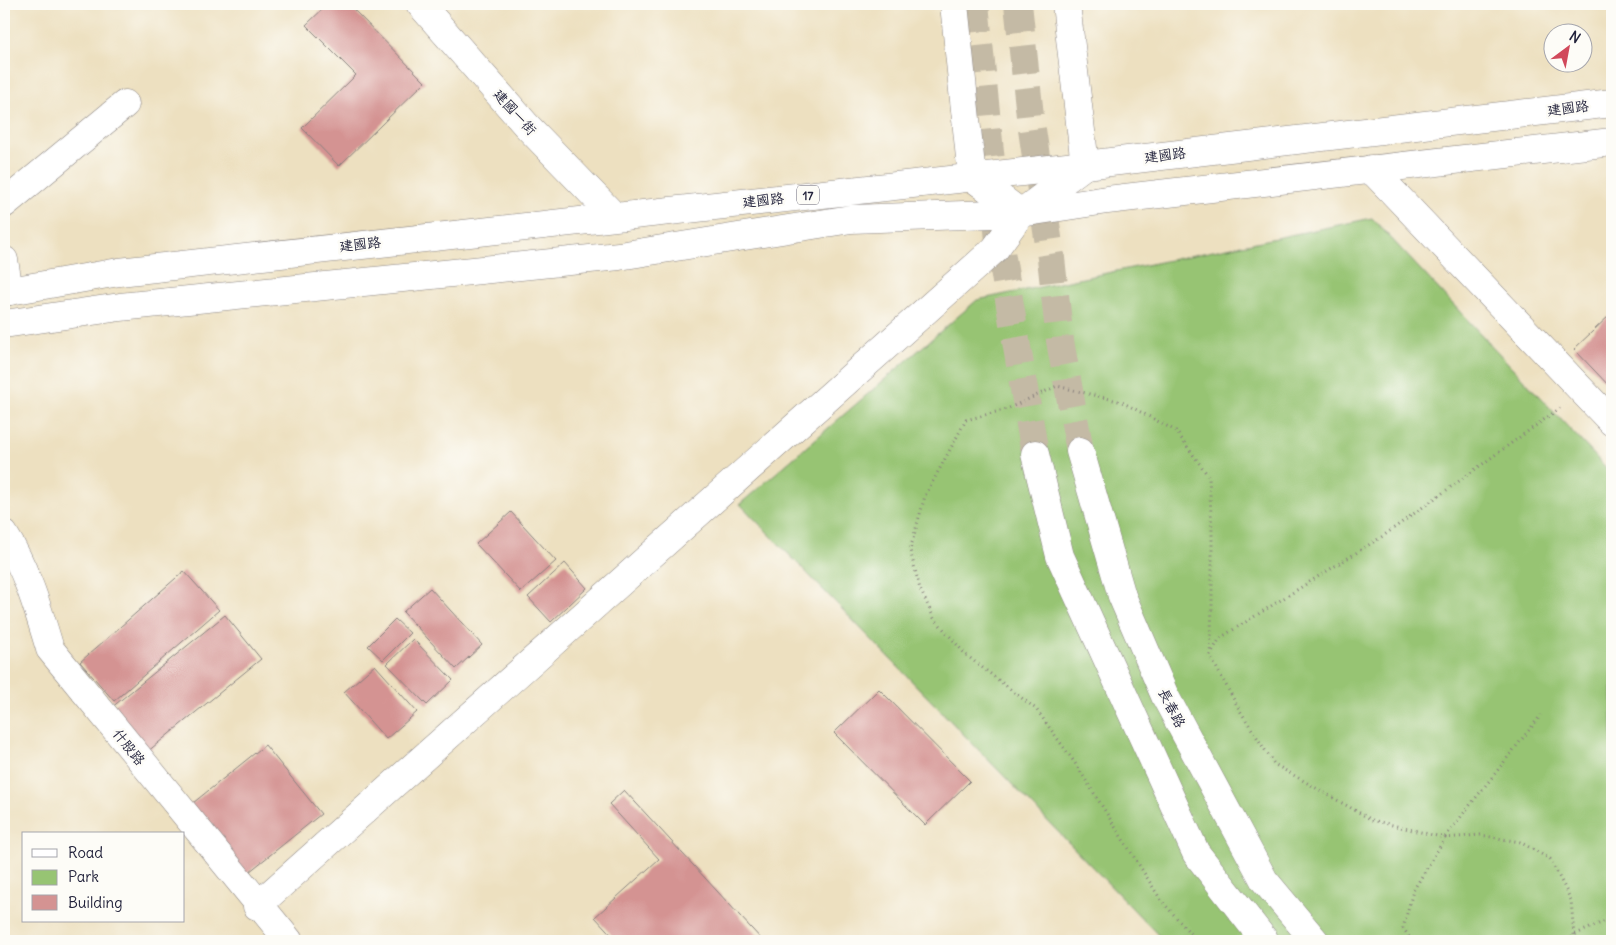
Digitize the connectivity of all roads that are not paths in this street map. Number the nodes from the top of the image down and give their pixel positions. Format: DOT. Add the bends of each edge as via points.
graph roads {
  1 [pos="420,4"];
  2 [pos="954,4"];
  3 [pos="1066,4"];
  4 [pos="1612,103"];
  5 [pos="125,104"];
  6 [pos="1612,142"];
  7 [pos="1085,165"];
  8 [pos="1371,169"];
  9 [pos="972,177"];
  10 [pos="4,204"];
  11 [pos="1021,213"];
  12 [pos="614,216"];
  13 [pos="4,260"];
  14 [pos="6,292"];
  15 [pos="4,324"];
  16 [pos="1612,422"];
  17 [pos="1080,451"];
  18 [pos="1035,454"];
  19 [pos="4,534"];
  20 [pos="258,906"];
  21 [pos="289,941"];
  22 [pos="1265,941"];
  23 [pos="1315,941"];
  1 -- 12 [label="main road, 建國一街" via="526,124"];
  2 -- 9 [label="main road"];
  3 -- 7 [label="main road"];
  4 -- 7 [label="main road, 建國路 / 17"];
  5 -- 10 [label="main road"];
  6 -- 8 [label="main road, 17"];
  7 -- 9 [label="main road, 建國路 / 17"];
  7 -- 11 [label="main road"];
  8 -- 11 [label="main road, 17"];
  8 -- 16 [label="main road"];
  9 -- 11 [label="main road"];
  9 -- 12 [label="main road, 建國路 / 17"];
  11 -- 15 [label="main road, 17" via="851,219 619,256 120,307"];
  11 -- 20 [label="main road" via="995,249"];
  12 -- 14 [label="main road, 建國路 / 17" via="119,272"];
  13 -- 14 [label="main road"];
  17 -- 23 [label="main road, 長春路" via="1122,596 1165,696 1264,880"];
  18 -- 22 [label="main road" via="1060,556 1196,853"];
  19 -- 20 [label="main road, 什股路" via="18,556 50,649"];
  20 -- 21 [label="main road, 什股路"];
}
